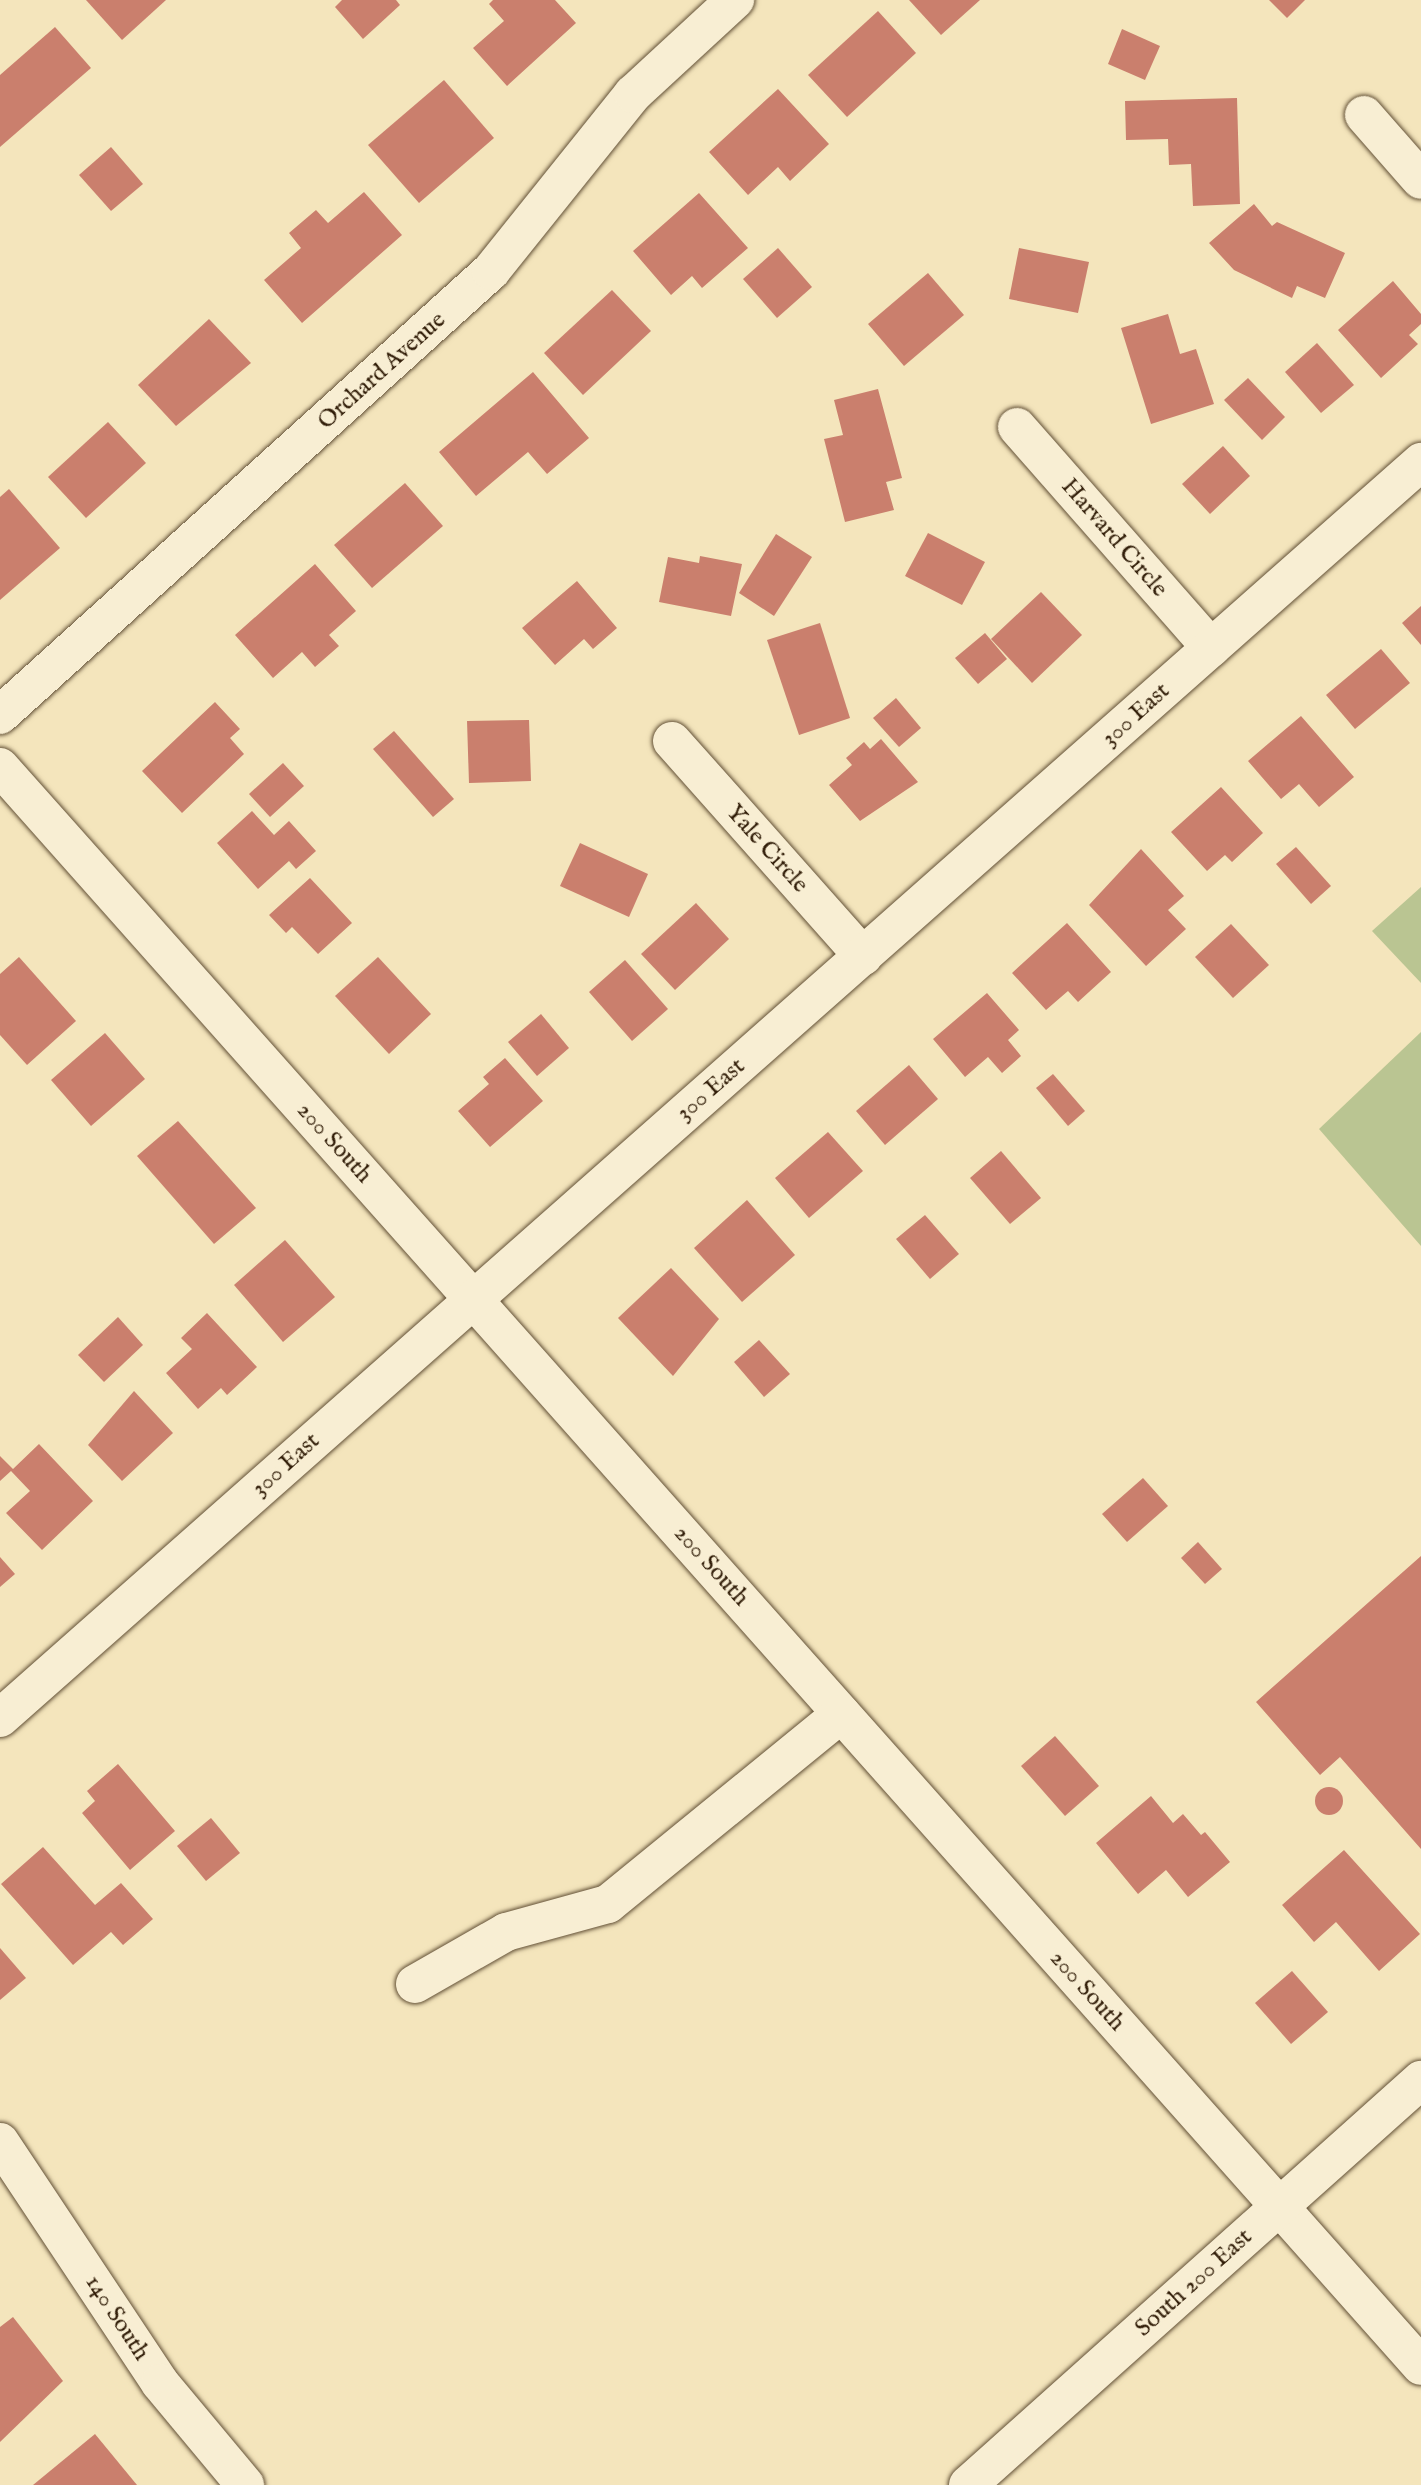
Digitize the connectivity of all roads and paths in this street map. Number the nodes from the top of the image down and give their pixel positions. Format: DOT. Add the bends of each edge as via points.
graph roads {
  1 [pos="735,0"];
  2 [pos="1364,115"];
  3 [pos="1421,180"];
  4 [pos="1017,427"];
  5 [pos="1421,462"];
  6 [pos="1211,648"];
  7 [pos="0,715"];
  8 [pos="672,741"];
  9 [pos="0,767"];
  10 [pos="863,956"];
  11 [pos="473,1300"];
  12 [pos="841,1714"];
  13 [pos="0,1718"];
  14 [pos="415,1984"];
  15 [pos="1421,2080"];
  16 [pos="0,2142"];
  17 [pos="1279,2207"];
  18 [pos="1421,2366"];
  19 [pos="245,2485"];
  20 [pos="968,2485"];
  1 -- 7 [label="street, Orchard Avenue" via="633,94 491,271"];
  2 -- 3 [label="street"];
  4 -- 6 [label="street, Harvard Circle"];
  5 -- 6 [label="street, 300 East"];
  6 -- 10 [label="street, 300 East"];
  8 -- 10 [label="street, Yale Circle"];
  9 -- 11 [label="street, 200 South"];
  10 -- 11 [label="street, 300 East"];
  11 -- 12 [label="street, 200 South"];
  11 -- 13 [label="street, 300 East"];
  12 -- 14 [label="street" via="608,1904 506,1932"];
  12 -- 17 [label="street, 200 South"];
  15 -- 17 [label="street, South 200 East"];
  16 -- 19 [label="street, 140 South" via="160,2383"];
  17 -- 18 [label="street, 200 South"];
  17 -- 20 [label="street, South 200 East"];
}
